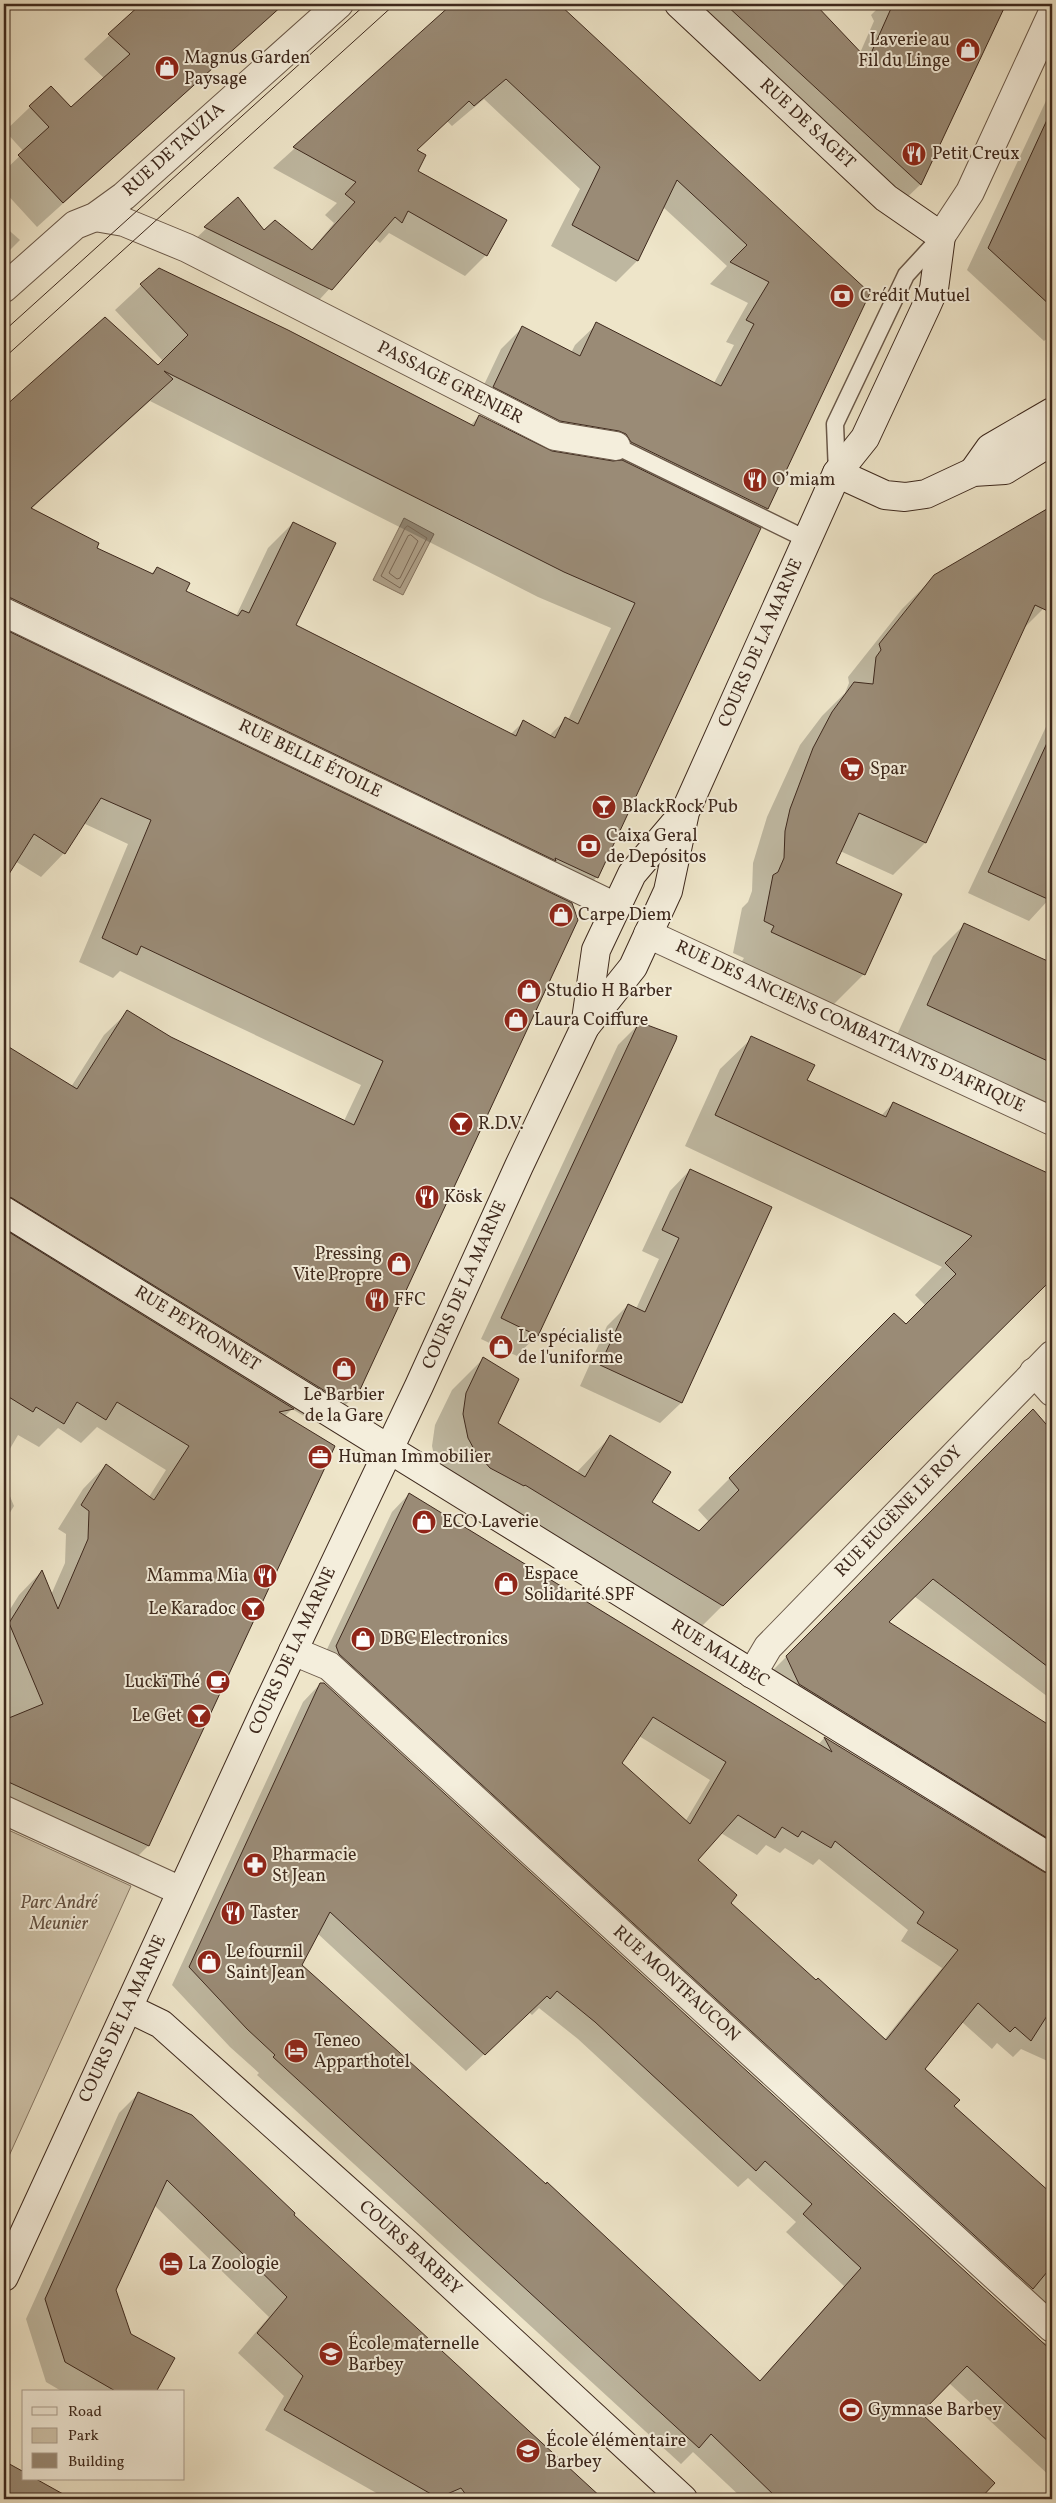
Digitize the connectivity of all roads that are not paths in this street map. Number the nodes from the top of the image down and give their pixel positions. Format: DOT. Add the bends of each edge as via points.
graph roads {
  1 [pos="339,4"];
  2 [pos="679,4"];
  3 [pos="1052,14"];
  4 [pos="95,217"];
  5 [pos="941,236"];
  6 [pos="4,288"];
  7 [pos="1052,412"];
  8 [pos="1052,441"];
  9 [pos="616,446"];
  10 [pos="973,472"];
  11 [pos="837,473"];
  12 [pos="808,540"];
  13 [pos="4,612"];
  14 [pos="685,812"];
  15 [pos="616,907"];
  16 [pos="648,934"];
  17 [pos="585,1027"];
  18 [pos="1052,1120"];
  19 [pos="4,1211"];
  20 [pos="1043,1363"];
  21 [pos="1052,1392"];
  22 [pos="389,1448"];
  23 [pos="293,1651"];
  24 [pos="752,1674"];
  25 [pos="4,1810"];
  26 [pos="1052,1859"];
  27 [pos="181,1891"];
  28 [pos="128,2008"];
  29 [pos="4,2278"];
  30 [pos="1052,2328"];
  31 [pos="683,2499"];
  1 -- 4 [label="street, RUE DE TAUZIA" via="124,196"];
  2 -- 5 [label="street, RUE DE SAGET" via="886,198"];
  3 -- 5 [label="street, COURS DE LA MARNE" via="970,192"];
  4 -- 6 [label="street, RUE DE TAUZIA" via="74,225"];
  4 -- 9 [label="street, PASSAGE GRENIER" via="124,222 187,248 555,436"];
  5 -- 11 [label="street, COURS DE LA MARNE" via="934,289 865,438"];
  7 -- 10 [label="street" via="990,448"];
  8 -- 10 [label="street" via="1005,470"];
  9 -- 12 [label="lane, PASSAGE GRENIER"];
  10 -- 11 [label="street" via="926,494 905,497 886,495"];
  11 -- 12 [label="street, COURS DE LA MARNE"];
  12 -- 14 [label="street, COURS DE LA MARNE"];
  13 -- 15 [label="street, RUE BELLE ÉTOILE"];
  14 -- 15 [label="street, COURS DE LA MARNE" via="632,874"];
  14 -- 16 [label="street, COURS DE LA MARNE" via="668,892"];
  15 -- 17 [label="street, COURS DE LA MARNE" via="596,950"];
  16 -- 17 [label="street, COURS DE LA MARNE" via="633,967"];
  16 -- 18 [label="street, RUE DES ANCIENS COMBATTANTS D'AFRIQUE"];
  17 -- 22 [label="street, COURS DE LA MARNE"];
  19 -- 22 [label="street, RUE PEYRONNET"];
  20 -- 21 [label="street"];
  20 -- 24 [label="street, RUE EUGÈNE LE ROY" via="768,1647"];
  22 -- 23 [label="street, COURS DE LA MARNE"];
  22 -- 24 [label="street, RUE MALBEC"];
  23 -- 27 [label="street, COURS DE LA MARNE"];
  23 -- 30 [label="street, RUE MONTFAUCON" via="329,1666"];
  24 -- 26 [label="street, RUE MALBEC"];
  25 -- 27 [label="street"];
  27 -- 28 [label="street, COURS DE LA MARNE"];
  28 -- 29 [label="street, COURS DE LA MARNE"];
  28 -- 31 [label="street, COURS BARBEY" via="161,2024 420,2256"];
}
